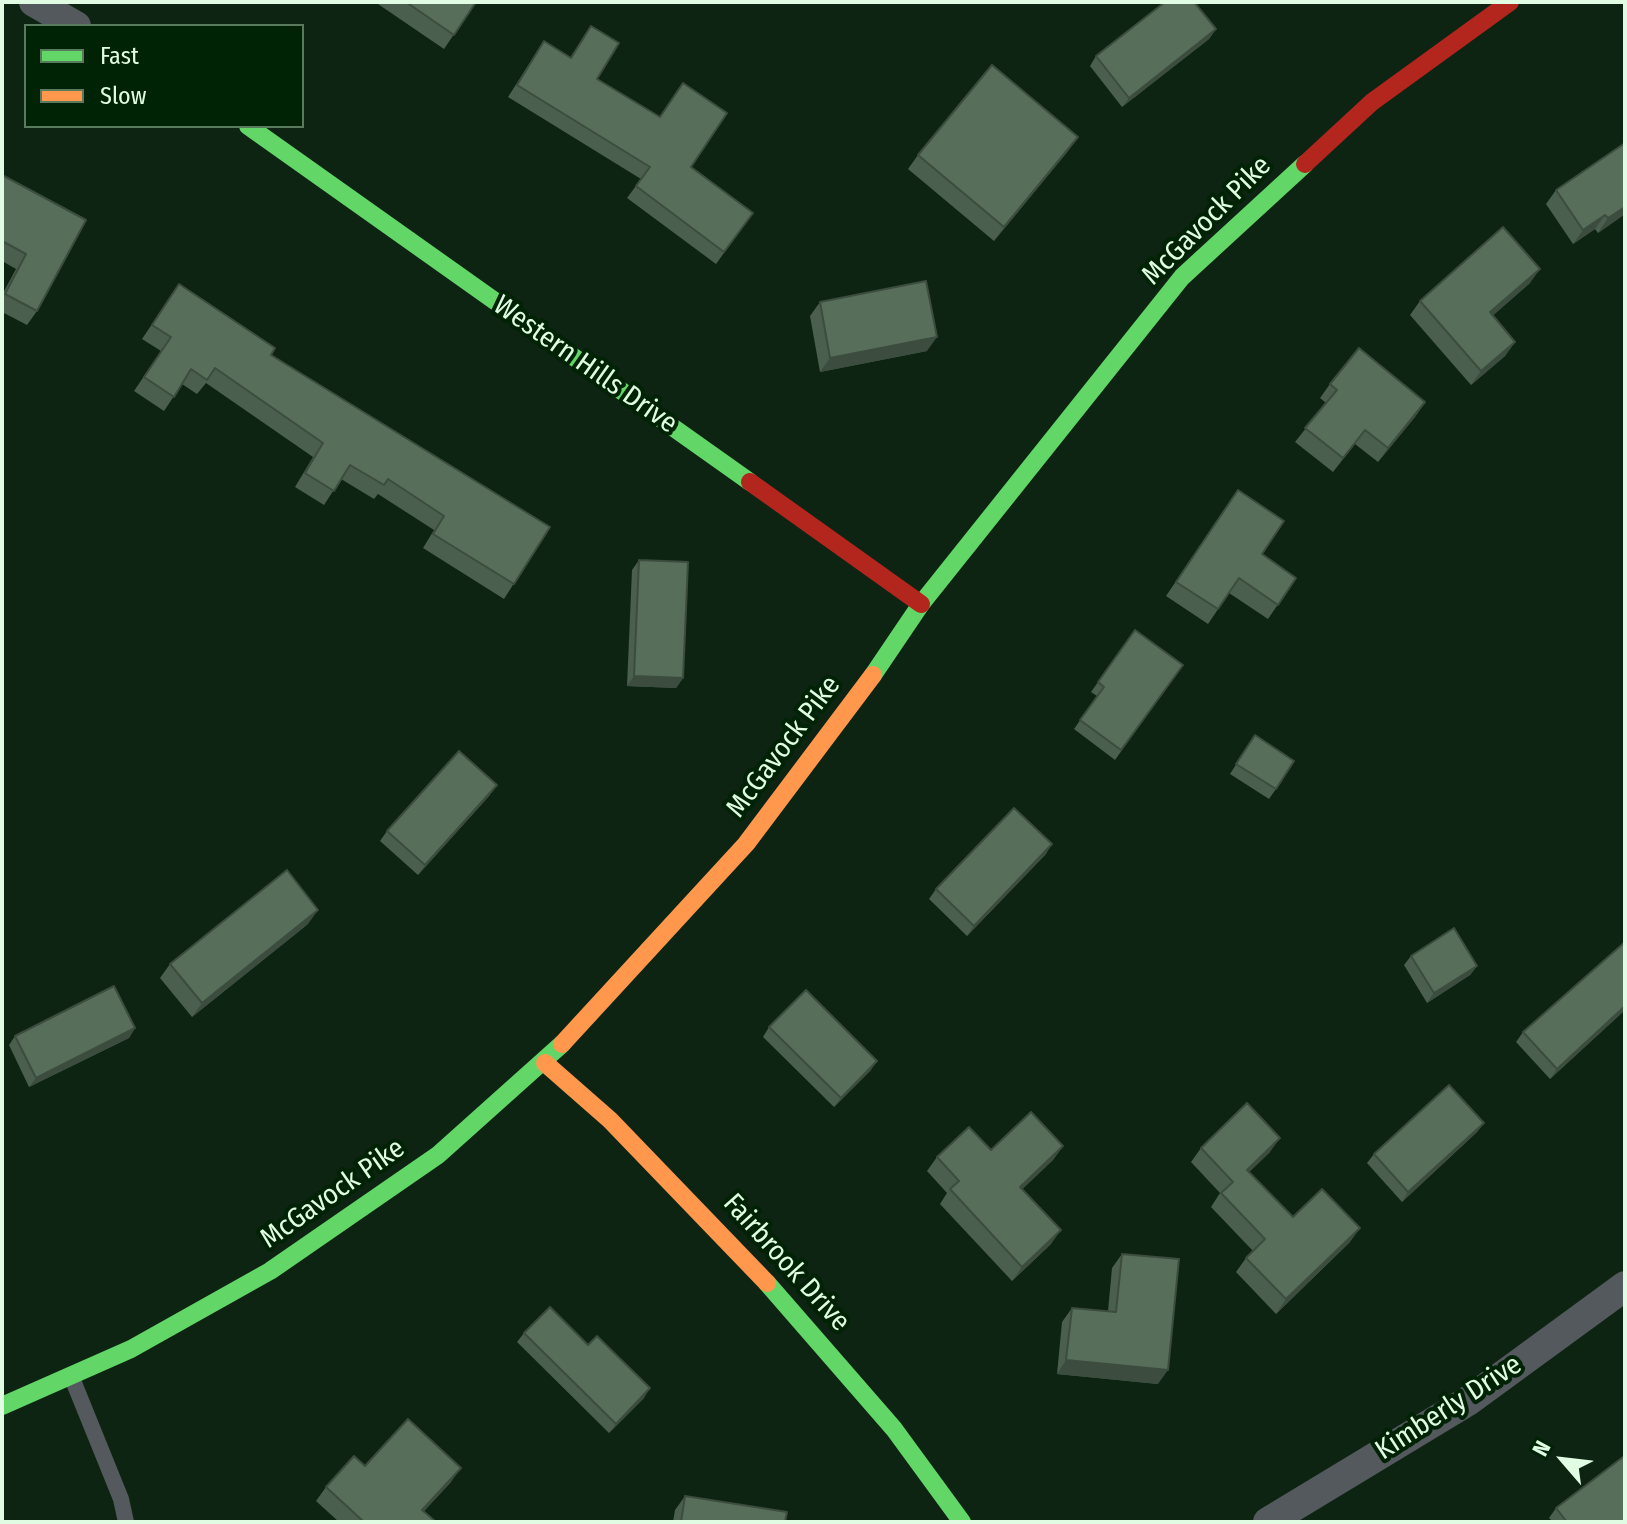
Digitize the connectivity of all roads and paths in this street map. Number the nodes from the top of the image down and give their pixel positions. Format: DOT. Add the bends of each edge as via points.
graph roads {
  1 [pos="34,2"];
  2 [pos="1510,2"];
  3 [pos="72,24"];
  4 [pos="251,128"];
  5 [pos="921,604"];
  6 [pos="545,1063"];
  7 [pos="1625,1286"];
  8 [pos="72,1377"];
  9 [pos="2,1406"];
  10 [pos="126,1522"];
  11 [pos="962,1522"];
  12 [pos="1268,1522"];
  1 -- 3 [label="street"];
  2 -- 5 [label="main road, McGavock Pike" via="1372,102 1182,277"];
  4 -- 5 [label="main road, Western Hills Drive"];
  5 -- 6 [label="main road, McGavock Pike" via="740,851"];
  6 -- 8 [label="main road, McGavock Pike" via="438,1155 334,1230 173,1327"];
  6 -- 11 [label="main road, Fairbrook Drive" via="680,1189 774,1289 894,1429"];
  7 -- 12 [label="street, Kimberly Drive" via="1468,1401"];
  8 -- 9 [label="main road, McGavock Pike"];
  8 -- 10 [label="lane"];
}
